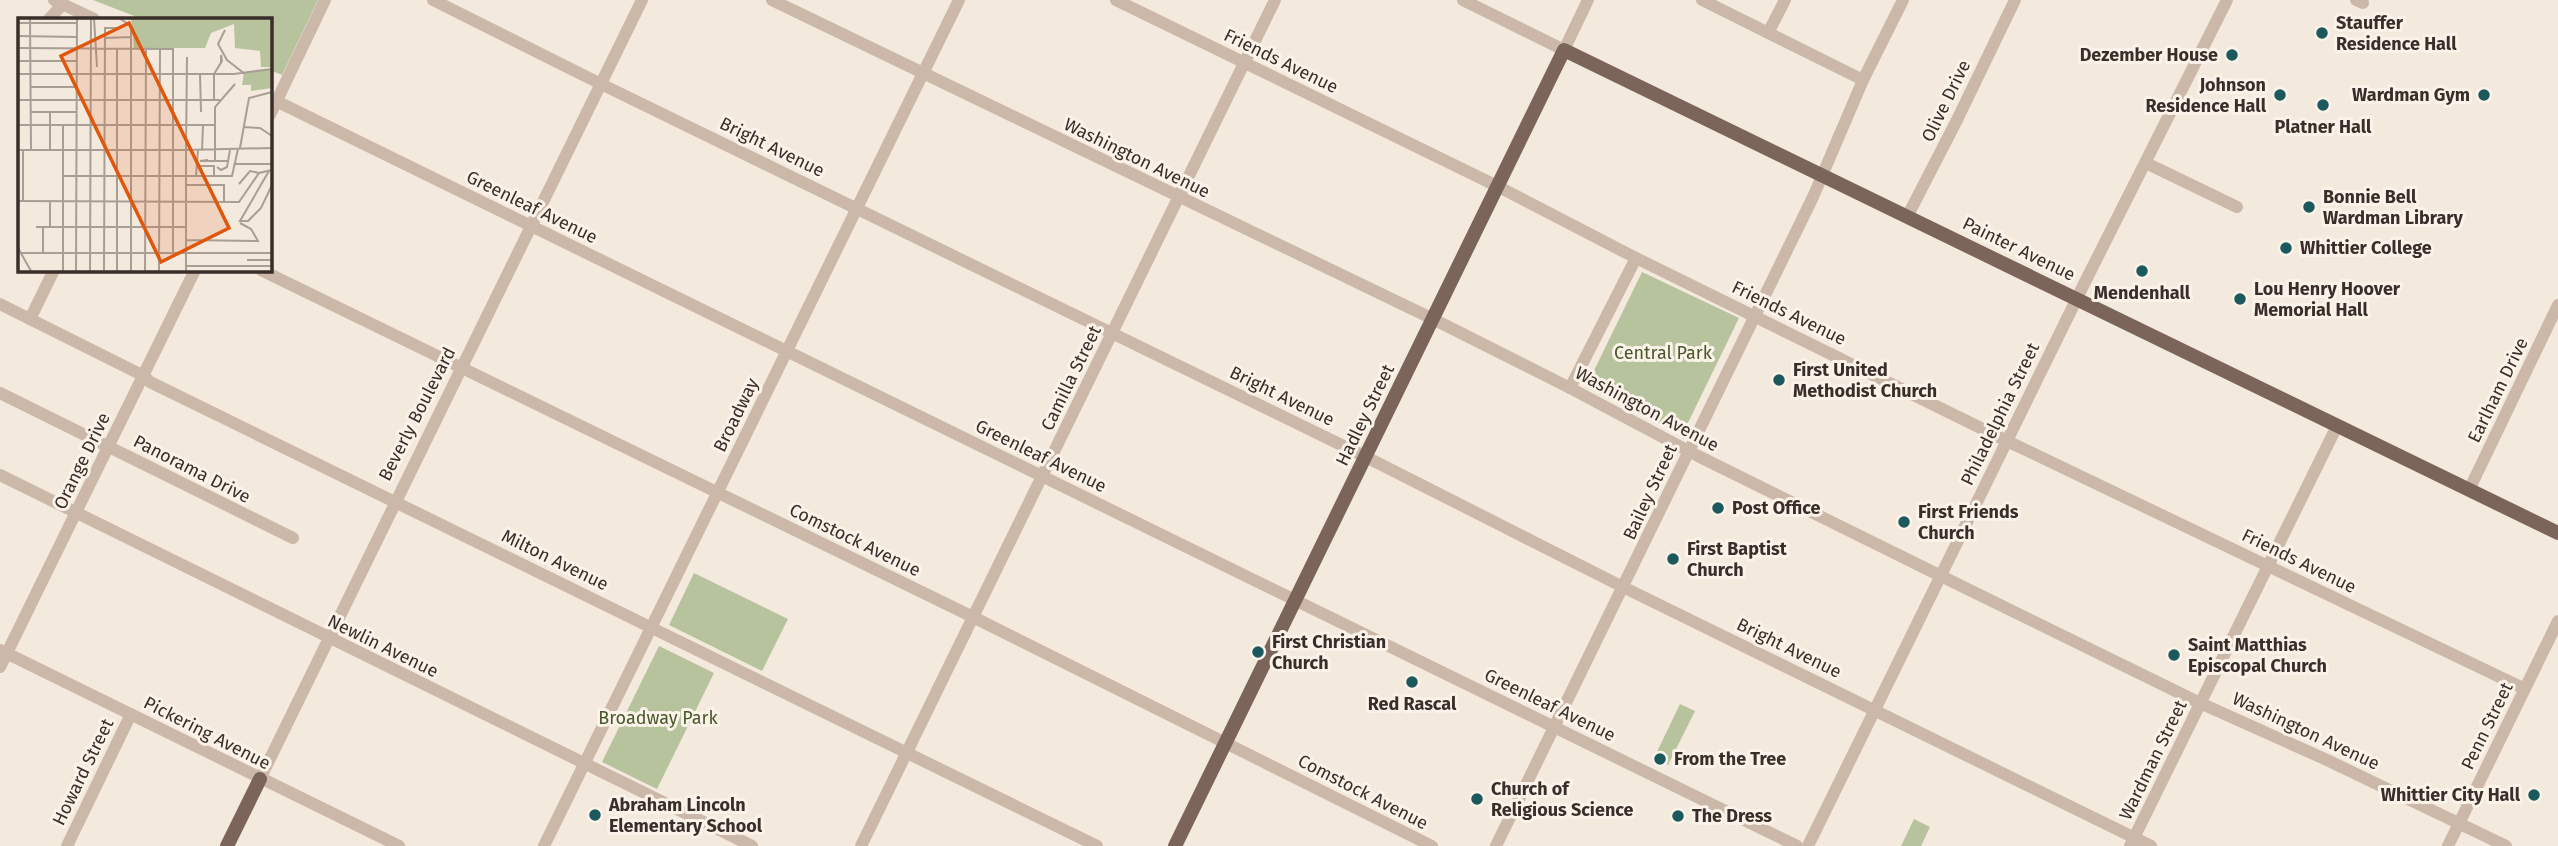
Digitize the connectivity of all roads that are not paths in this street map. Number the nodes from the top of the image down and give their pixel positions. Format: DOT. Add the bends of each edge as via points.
graph roads {
  1 [pos="326,0"];
  2 [pos="433,0"];
  3 [pos="642,0"];
  4 [pos="772,0"];
  5 [pos="958,0"];
  6 [pos="1116,0"];
  7 [pos="1275,0"];
  8 [pos="1463,0"];
  9 [pos="1588,0"];
  10 [pos="1702,0"];
  11 [pos="1785,0"];
  12 [pos="1903,0"];
  13 [pos="2015,0"];
  14 [pos="2227,0"];
  15 [pos="59,2"];
  16 [pos="50,18"];
  17 [pos="92,18"];
  18 [pos="1768,33"];
  19 [pos="1564,50"];
  20 [pos="1244,62"];
  21 [pos="922,74"];
  22 [pos="1863,80"];
  23 [pos="601,84"];
  24 [pos="273,99"];
  25 [pos="2146,163"];
  26 [pos="1822,175"];
  27 [pos="1499,187"];
  28 [pos="1178,198"];
  29 [pos="857,207"];
  30 [pos="2237,207"];
  31 [pos="1907,217"];
  32 [pos="531,227"];
  33 [pos="1636,258"];
  34 [pos="54,271"];
  35 [pos="195,271"];
  36 [pos="263,271"];
  37 [pos="2076,299"];
  38 [pos="0,304"];
  39 [pos="2558,305"];
  40 [pos="1755,315"];
  41 [pos="1433,319"];
  42 [pos="30,320"];
  43 [pos="1112,333"];
  44 [pos="786,352"];
  45 [pos="463,367"];
  46 [pos="144,376"];
  47 [pos="1570,388"];
  48 [pos="0,393"];
  49 [pos="2337,426"];
  50 [pos="2007,441"];
  51 [pos="108,446"];
  52 [pos="1689,450"];
  53 [pos="1366,457"];
  54 [pos="0,475"];
  55 [pos="1042,476"];
  56 [pos="2469,490"];
  57 [pos="717,493"];
  58 [pos="394,503"];
  59 [pos="76,512"];
  60 [pos="2558,533"];
  61 [pos="292,538"];
  62 [pos="2268,566"];
  63 [pos="1941,576"];
  64 [pos="1623,587"];
  65 [pos="1296,600"];
  66 [pos="973,617"];
  67 [pos="2558,621"];
  68 [pos="652,626"];
  69 [pos="328,639"];
  70 [pos="3,652"];
  71 [pos="0,667"];
  72 [pos="2525,689"];
  73 [pos="2200,702"];
  74 [pos="1875,709"];
  75 [pos="131,714"];
  76 [pos="1556,727"];
  77 [pos="1226,743"];
  78 [pos="906,753"];
  79 [pos="585,764"];
  80 [pos="260,779"];
  81 [pos="2459,823"];
  82 [pos="2132,842"];
  83 [pos="391,844"];
  84 [pos="67,846"];
  85 [pos="227,846"];
  86 [pos="544,846"];
  87 [pos="752,846"];
  88 [pos="861,846"];
  89 [pos="1097,846"];
  90 [pos="1175,846"];
  91 [pos="1432,846"];
  92 [pos="1496,846"];
  93 [pos="1797,846"];
  94 [pos="1808,846"];
  95 [pos="2151,846"];
  96 [pos="2448,846"];
  97 [pos="2506,846"];
  1 -- 24 [label="street"];
  2 -- 23 [label="street, Bright Avenue"];
  3 -- 23 [label="street, Beverly Boulevard"];
  4 -- 21 [label="street, Washington Avenue"];
  5 -- 21 [label="street, Broadway"];
  6 -- 20 [label="street, Friends Avenue"];
  7 -- 20 [label="street, Camilla Street"];
  8 -- 19 [label="street, Painter Avenue"];
  9 -- 19 [label="street, Hadley Street"];
  10 -- 18 [label="street"];
  11 -- 18 [label="street"];
  12 -- 22 [label="street, Bailey Street"];
  13 -- 31 [label="street, Olive Drive"];
  14 -- 25 [label="street, Philadelphia Street"];
  15 -- 16 [label="street"];
  15 -- 17 [label="street"];
  18 -- 22 [label="street"];
  19 -- 26 [label="main road, Painter Avenue"];
  19 -- 27 [label="main road, Hadley Street"];
  20 -- 27 [label="street, Friends Avenue"];
  20 -- 28 [label="street, Camilla Street"];
  21 -- 28 [label="street, Washington Avenue"];
  21 -- 29 [label="street, Broadway"];
  22 -- 26 [label="street, Bailey Street"];
  23 -- 29 [label="street, Bright Avenue"];
  23 -- 32 [label="street, Beverly Boulevard"];
  24 -- 32 [label="street, Greenleaf Avenue"];
  25 -- 30 [label="street"];
  25 -- 37 [label="street, Philadelphia Street"];
  26 -- 31 [label="main road, Painter Avenue"];
  26 -- 40 [label="street, Bailey Street"];
  27 -- 33 [label="street, Friends Avenue"];
  27 -- 41 [label="main road, Hadley Street"];
  28 -- 41 [label="street, Washington Avenue"];
  28 -- 43 [label="street, Camilla Street"];
  29 -- 43 [label="street, Bright Avenue"];
  29 -- 44 [label="street, Broadway"];
  31 -- 37 [label="main road, Painter Avenue"];
  32 -- 44 [label="street, Greenleaf Avenue"];
  32 -- 45 [label="street, Beverly Boulevard"];
  33 -- 40 [label="street, Friends Avenue"];
  33 -- 47 [label="street"];
  34 -- 42 [label="street"];
  35 -- 46 [label="street, Orange Drive"];
  36 -- 45 [label="street, Comstock Avenue"];
  37 -- 49 [label="main road, Painter Avenue"];
  37 -- 50 [label="street, Philadelphia Street"];
  38 -- 42 [label="street, Milton Avenue"];
  39 -- 56 [label="street, Earlham Drive"];
  40 -- 50 [label="street, Friends Avenue"];
  40 -- 52 [label="street, Bailey Street"];
  41 -- 47 [label="street, Washington Avenue"];
  41 -- 53 [label="main road, Hadley Street"];
  42 -- 46 [label="street, Milton Avenue"];
  43 -- 53 [label="street, Bright Avenue"];
  43 -- 55 [label="street, Camilla Street"];
  44 -- 55 [label="street, Greenleaf Avenue"];
  44 -- 57 [label="street, Broadway"];
  45 -- 57 [label="street, Comstock Avenue"];
  45 -- 58 [label="street, Beverly Boulevard"];
  46 -- 51 [label="street, Orange Drive"];
  46 -- 58 [label="street, Milton Avenue"];
  47 -- 52 [label="street, Washington Avenue"];
  48 -- 51 [label="street, Panorama Drive"];
  49 -- 56 [label="main road, Painter Avenue"];
  49 -- 62 [label="street, Wardman Street"];
  50 -- 62 [label="street, Friends Avenue"];
  50 -- 63 [label="street, Philadelphia Street"];
  51 -- 59 [label="street, Orange Drive"];
  51 -- 61 [label="street, Panorama Drive"];
  52 -- 63 [label="street, Washington Avenue"];
  52 -- 64 [label="street, Bailey Street"];
  53 -- 64 [label="street, Bright Avenue"];
  53 -- 65 [label="main road, Hadley Street"];
  54 -- 59 [label="street, Newlin Avenue"];
  55 -- 65 [label="street, Greenleaf Avenue"];
  55 -- 66 [label="street, Camilla Street"];
  56 -- 60 [label="main road, Painter Avenue"];
  57 -- 66 [label="street, Comstock Avenue"];
  57 -- 68 [label="street, Broadway"];
  58 -- 68 [label="street, Milton Avenue"];
  58 -- 69 [label="street, Beverly Boulevard"];
  59 -- 69 [label="street, Newlin Avenue"];
  59 -- 70 [label="street, Orange Drive"];
  62 -- 72 [label="street, Friends Avenue"];
  62 -- 73 [label="street, Wardman Street"];
  63 -- 73 [label="street, Washington Avenue"];
  63 -- 74 [label="street, Philadelphia Street"];
  64 -- 74 [label="street, Bright Avenue"];
  64 -- 76 [label="street, Bailey Street"];
  65 -- 76 [label="street, Greenleaf Avenue"];
  65 -- 77 [label="main road, Hadley Street"];
  66 -- 77 [label="street, Comstock Avenue"];
  66 -- 78 [label="street, Camilla Street"];
  67 -- 72 [label="street, Penn Street"];
  68 -- 78 [label="street, Milton Avenue"];
  68 -- 79 [label="street, Broadway"];
  69 -- 79 [label="street, Newlin Avenue"];
  69 -- 80 [label="street, Beverly Boulevard"];
  70 -- 71 [label="street, Orange Drive"];
  70 -- 75 [label="street, Pickering Avenue"];
  72 -- 81 [label="street, Penn Street"];
  73 -- 81 [label="street, Washington Avenue"];
  73 -- 82 [label="street, Wardman Street"];
  74 -- 82 [label="street, Bright Avenue"];
  74 -- 94 [label="street, Philadelphia Street"];
  75 -- 80 [label="street, Pickering Avenue"];
  75 -- 84 [label="street, Howard Street"];
  76 -- 92 [label="street, Bailey Street"];
  76 -- 93 [label="street, Greenleaf Avenue"];
  77 -- 90 [label="main road, Hadley Street"];
  77 -- 91 [label="street, Comstock Avenue"];
  78 -- 88 [label="street, Camilla Street"];
  78 -- 89 [label="street, Milton Avenue"];
  79 -- 86 [label="street, Broadway"];
  79 -- 87 [label="street, Newlin Avenue"];
  80 -- 83 [label="street, Pickering Avenue"];
  80 -- 85 [label="main road, Beverly Boulevard"];
  81 -- 96 [label="street, Penn Street"];
  81 -- 97 [label="street, Washington Avenue"];
  82 -- 95 [label="street, Bright Avenue"];
}
